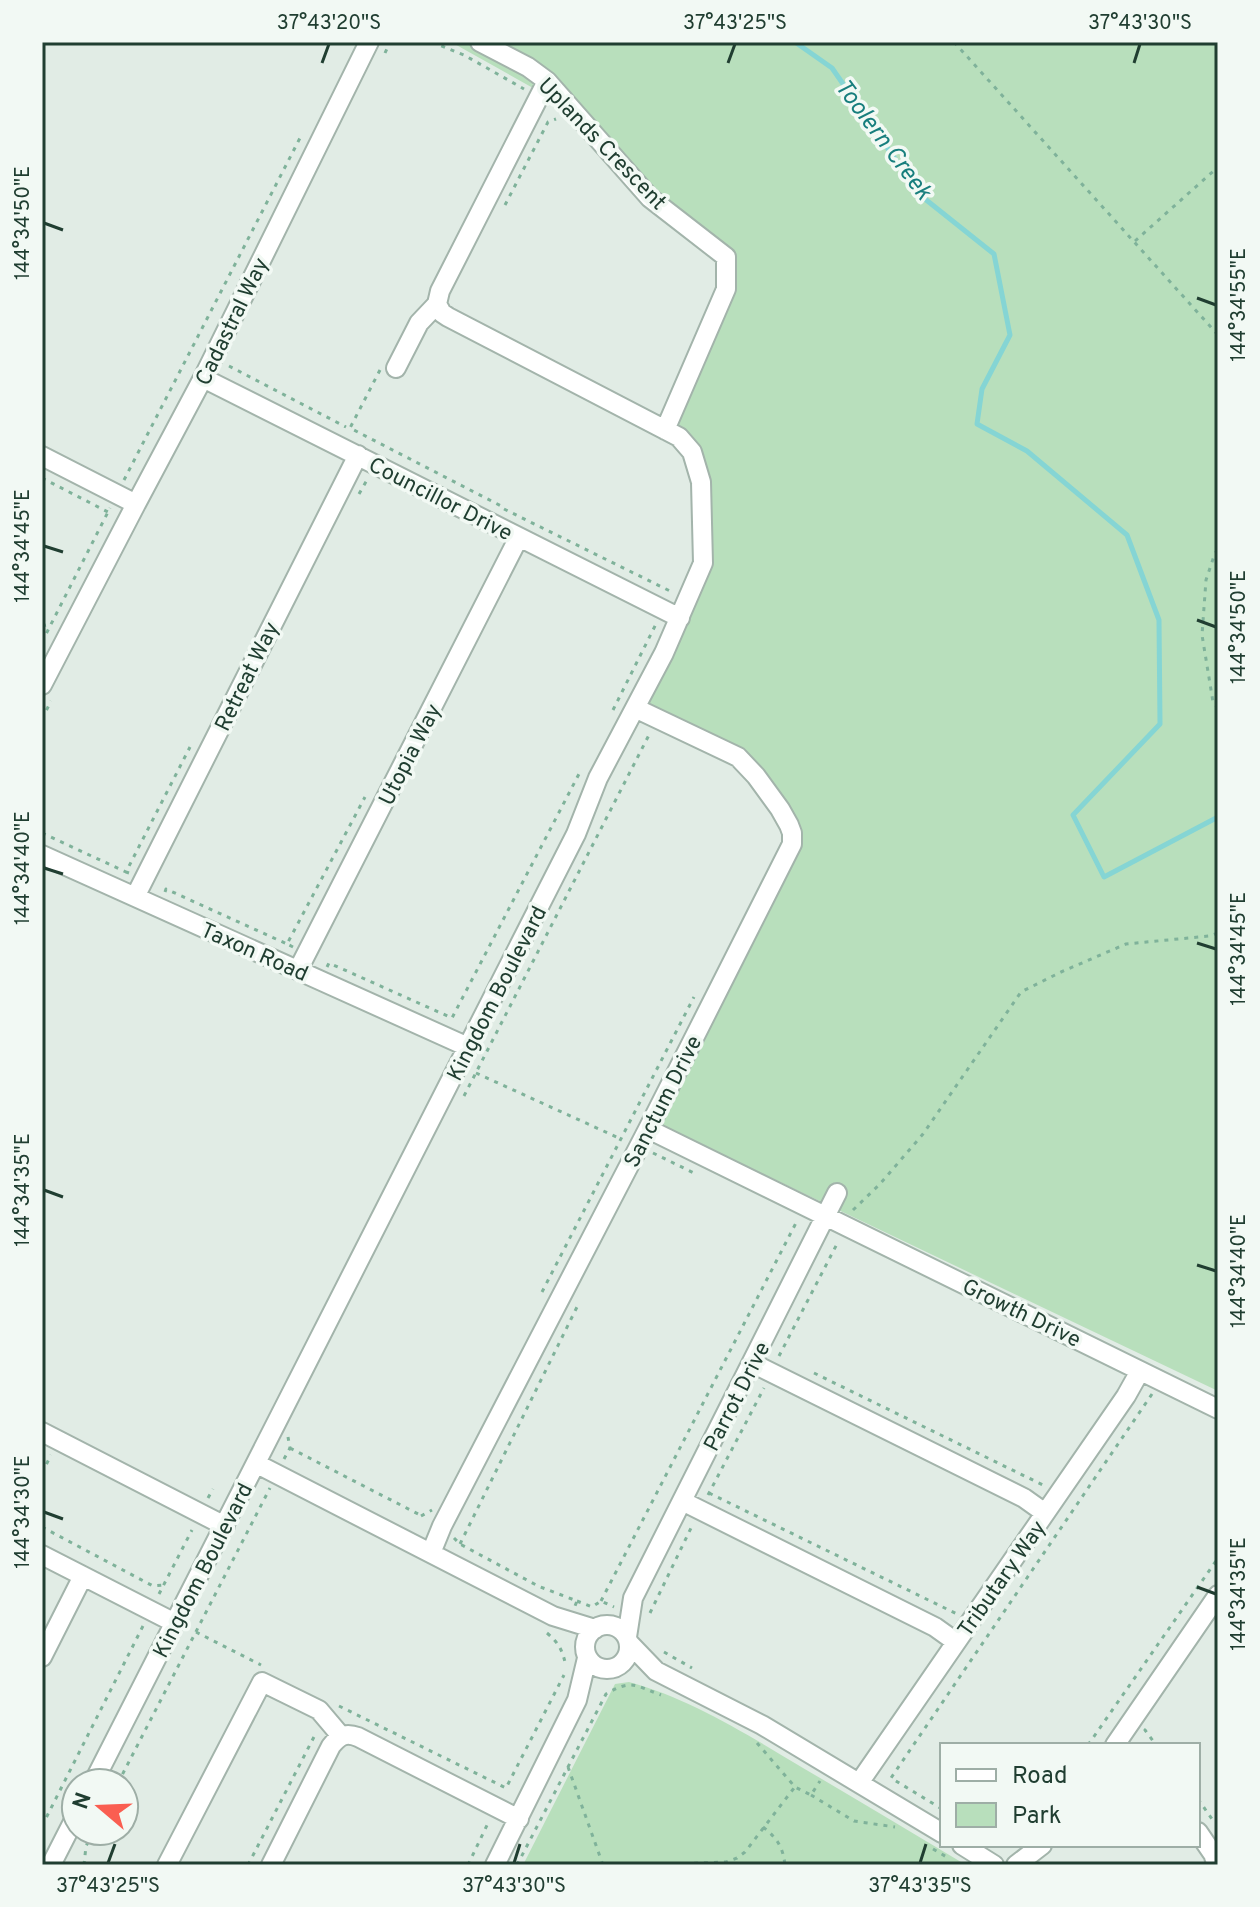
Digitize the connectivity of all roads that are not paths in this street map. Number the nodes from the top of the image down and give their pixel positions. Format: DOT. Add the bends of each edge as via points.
graph roads {
  1 [pos="369,42"];
  2 [pos="480,42"];
  3 [pos="547,81"];
  4 [pos="437,304"];
  5 [pos="391,363"];
  6 [pos="203,378"];
  7 [pos="665,430"];
  8 [pos="358,455"];
  9 [pos="42,456"];
  10 [pos="136,504"];
  11 [pos="519,537"];
  12 [pos="671,614"];
  13 [pos="50,651"];
  14 [pos="42,685"];
  15 [pos="632,714"];
  16 [pos="42,855"];
  17 [pos="135,897"];
  18 [pos="298,970"];
  19 [pos="468,1047"];
  20 [pos="648,1129"];
  21 [pos="837,1193"];
  22 [pos="826,1217"];
  23 [pos="752,1363"];
  24 [pos="1140,1371"];
  25 [pos="1218,1409"];
  26 [pos="42,1434"];
  27 [pos="257,1464"];
  28 [pos="682,1501"];
  29 [pos="1045,1513"];
  30 [pos="225,1526"];
  31 [pos="431,1553"];
  32 [pos="42,1555"];
  33 [pos="83,1576"];
  34 [pos="1218,1595"];
  35 [pos="633,1598"];
  36 [pos="553,1616"];
  37 [pos="175,1623"];
  38 [pos="600,1627"];
  39 [pos="629,1640"];
  40 [pos="956,1642"];
  41 [pos="586,1654"];
  42 [pos="42,1657"];
  43 [pos="614,1669"];
  44 [pos="656,1671"];
  45 [pos="577,1700"];
  46 [pos="341,1736"];
  47 [pos="1121,1743"];
  48 [pos="101,1767"];
  49 [pos="859,1783"];
  50 [pos="519,1819"];
  51 [pos="1200,1835"];
  52 [pos="938,1841"];
  53 [pos="965,1847"];
  54 [pos="1039,1847"];
  55 [pos="59,1856"];
  56 [pos="51,1865"];
  57 [pos="167,1865"];
  58 [pos="271,1865"];
  59 [pos="495,1865"];
  60 [pos="994,1865"];
  61 [pos="1016,1865"];
  62 [pos="1217,1865"];
  1 -- 6 [label="street, Cadastral Way"];
  2 -- 3 [label="street, Uplands Crescent"];
  3 -- 4 [label="street"];
  3 -- 7 [label="street, Uplands Crescent" via="650,198 726,257 726,289"];
  4 -- 5 [label="street"];
  4 -- 7 [label="street, Kingdom Boulevard" via="448,317"];
  6 -- 8 [label="street, Councillor Drive"];
  6 -- 10 [label="street, Cadastral Way"];
  7 -- 12 [label="street, Kingdom Boulevard" via="692,452 701,482 703,563"];
  8 -- 11 [label="street, Councillor Drive"];
  8 -- 17 [label="street, Retreat Way"];
  9 -- 10 [label="street"];
  10 -- 13 [label="street, Cadastral Way"];
  11 -- 12 [label="street, Councillor Drive"];
  11 -- 18 [label="street, Utopia Way"];
  12 -- 15 [label="street, Kingdom Boulevard" via="664,653"];
  13 -- 14 [label="street, Cadastral Way"];
  15 -- 19 [label="street, Kingdom Boulevard"];
  15 -- 20 [label="street, Sanctum Drive" via="738,757 780,809 792,833 792,844"];
  16 -- 17 [label="street, Taxon Road"];
  17 -- 18 [label="street, Taxon Road"];
  18 -- 19 [label="street, Taxon Road"];
  19 -- 27 [label="street, Kingdom Boulevard"];
  20 -- 22 [label="street, Growth Drive"];
  20 -- 31 [label="street, Sanctum Drive"];
  21 -- 22 [label="street, Parrot Drive"];
  22 -- 23 [label="street, Parrot Drive"];
  22 -- 24 [label="street, Growth Drive"];
  23 -- 28 [label="street, Parrot Drive"];
  23 -- 29 [label="street"];
  24 -- 25 [label="street, Growth Drive"];
  24 -- 29 [label="street, Tributary Way"];
  26 -- 30 [label="street"];
  27 -- 30 [label="street, Kingdom Boulevard"];
  27 -- 31 [label="street"];
  28 -- 35 [label="street, Parrot Drive"];
  28 -- 40 [label="street" via="705,1501"];
  29 -- 40 [label="street, Tributary Way"];
  30 -- 37 [label="street, Kingdom Boulevard"];
  31 -- 36 [label="street"];
  32 -- 33 [label="street"];
  33 -- 37 [label="street"];
  33 -- 42 [label="street"];
  34 -- 47 [label="street"];
  35 -- 38 [label="street, Parrot Drive"];
  35 -- 39 [label="street, Parrot Drive"];
  36 -- 38 [label="street"];
  36 -- 41 [label="street"];
  37 -- 48 [label="street, Kingdom Boulevard"];
  38 -- 39 [label="street" via="618,1627"];
  38 -- 41 [label="street" via="587,1637"];
  39 -- 43 [label="street" via="627,1658"];
  39 -- 44 [label="street"];
  40 -- 49 [label="street, Tributary Way"];
  41 -- 43 [label="street" via="597,1667"];
  41 -- 45 [label="street"];
  43 -- 44 [label="street"];
  43 -- 45 [label="street"];
  44 -- 49 [label="street"];
  45 -- 50 [label="street"];
  46 -- 50 [label="street" via="358,1737"];
  46 -- 57 [label="street" via="319,1710 262,1682"];
  46 -- 58 [label="street" via="331,1746"];
  49 -- 52 [label="street"];
  50 -- 59 [label="street"];
  51 -- 62 [label="street"];
  53 -- 60 [label="street"];
  54 -- 61 [label="street"];
  55 -- 56 [label="street"];
}
